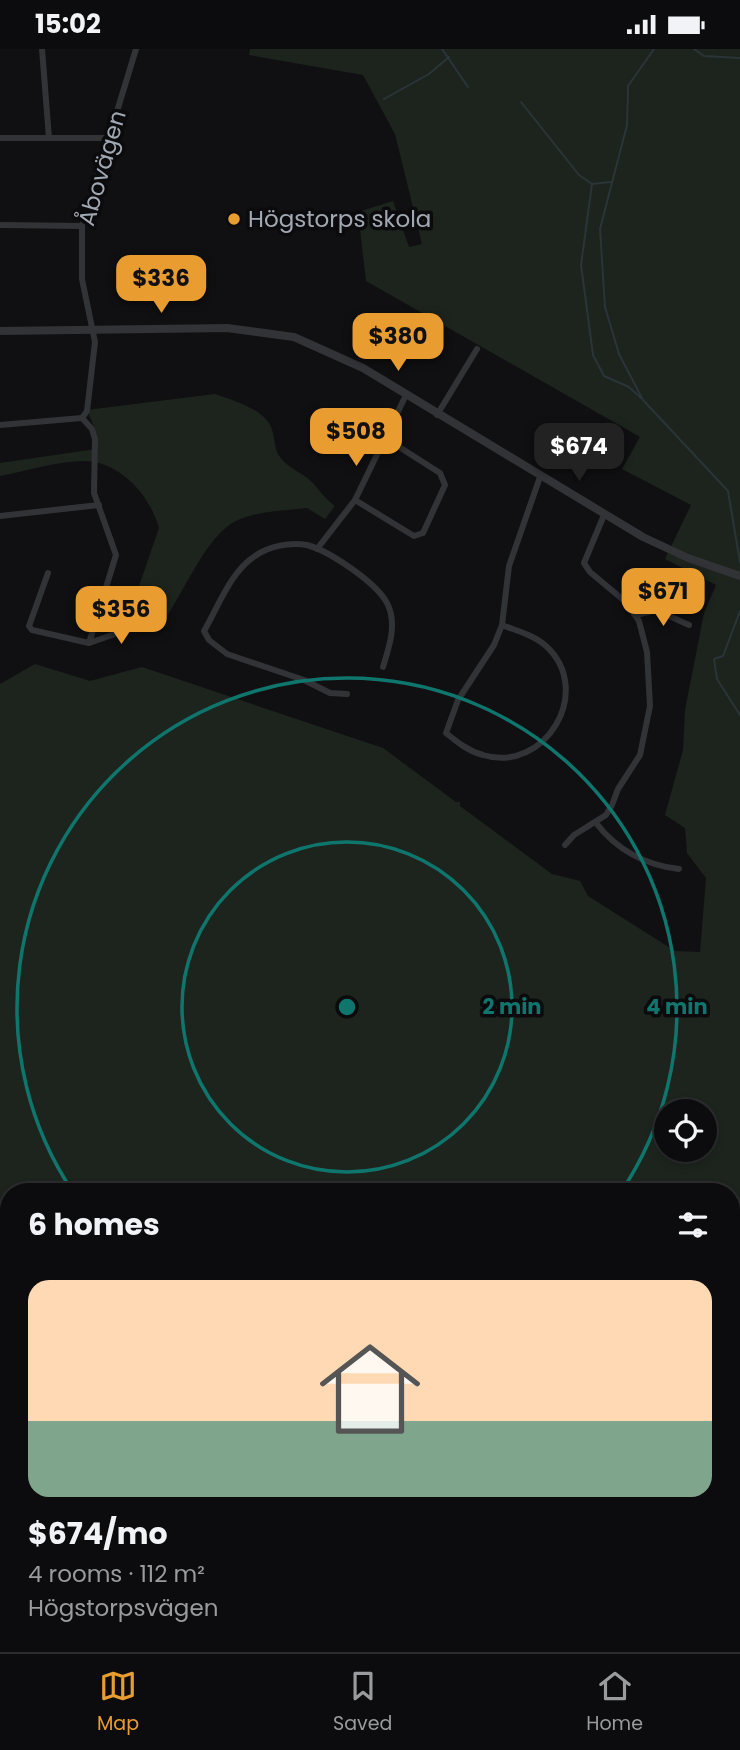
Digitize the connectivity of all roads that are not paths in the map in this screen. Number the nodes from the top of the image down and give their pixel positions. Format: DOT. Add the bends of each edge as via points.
graph roads {
  1 [pos="42,49"];
  2 [pos="136,49"];
  3 [pos="0,138"];
  4 [pos="49,138"];
  5 [pos="108,138"];
  6 [pos="0,225"];
  7 [pos="82,226"];
  8 [pos="95,330"];
  9 [pos="0,331"];
  10 [pos="477,349"];
  11 [pos="406,395"];
  12 [pos="437,415"];
  13 [pos="82,418"];
  14 [pos="0,425"];
  15 [pos="385,438"];
  16 [pos="540,477"];
  17 [pos="355,500"];
  18 [pos="99,505"];
  19 [pos="604,515"];
  20 [pos="0,516"];
  21 [pos="317,549"];
  22 [pos="48,573"];
  23 [pos="740,576"];
  24 [pos="636,615"];
  25 [pos="144,624"];
  26 [pos="502,625"];
  27 [pos="689,625"];
  28 [pos="89,643"];
  29 [pos="383,667"];
  30 [pos="347,694"];
  31 [pos="596,823"];
  32 [pos="565,845"];
  33 [pos="679,870"];
  1 -- 4 [label="street"];
  2 -- 5 [label="street, Åbovägen"];
  3 -- 4 [label="street"];
  4 -- 5 [label="street"];
  5 -- 7 [label="street, Åbovägen"];
  6 -- 7 [label="street"];
  7 -- 8 [label="street, Åbovägen" via="82,279"];
  8 -- 9 [label="street"];
  8 -- 11 [label="street" via="228,328 294,337 345,358"];
  8 -- 13 [label="street, Åbovägen" via="87,411"];
  10 -- 12 [label="street"];
  11 -- 12 [label="street"];
  11 -- 15 [label="street"];
  12 -- 16 [label="street"];
  13 -- 14 [label="street"];
  13 -- 18 [label="street" via="95,439 94,493"];
  15 -- 17 [label="street"];
  15 -- 17 [label="street" via="440,473 445,485 423,533 414,537"];
  16 -- 19 [label="street"];
  16 -- 26 [label="street" via="509,566"];
  17 -- 21 [label="street"];
  18 -- 20 [label="street"];
  18 -- 28 [label="street" via="116,555"];
  19 -- 23 [label="street" via="673,552"];
  19 -- 24 [label="street" via="586,553 586,567"];
  21 -- 29 [label="street" via="378,589 389,606 393,624"];
  21 -- 30 [label="street" via="291,544 255,555 240,569 204,631 227,654 330,693"];
  22 -- 28 [label="street" via="29,626"];
  24 -- 27 [label="street" via="656,610"];
  24 -- 31 [label="street" via="647,652 648,726 636,762 606,815"];
  25 -- 28 [label="street"];
  26 -- 26 [label="street" via="458,700 446,733 482,755 499,758 515,757 546,740 557,726 566,694 559,664 546,646"];
  31 -- 32 [label="street"];
  31 -- 33 [label="street" via="613,844 648,863"];
}
